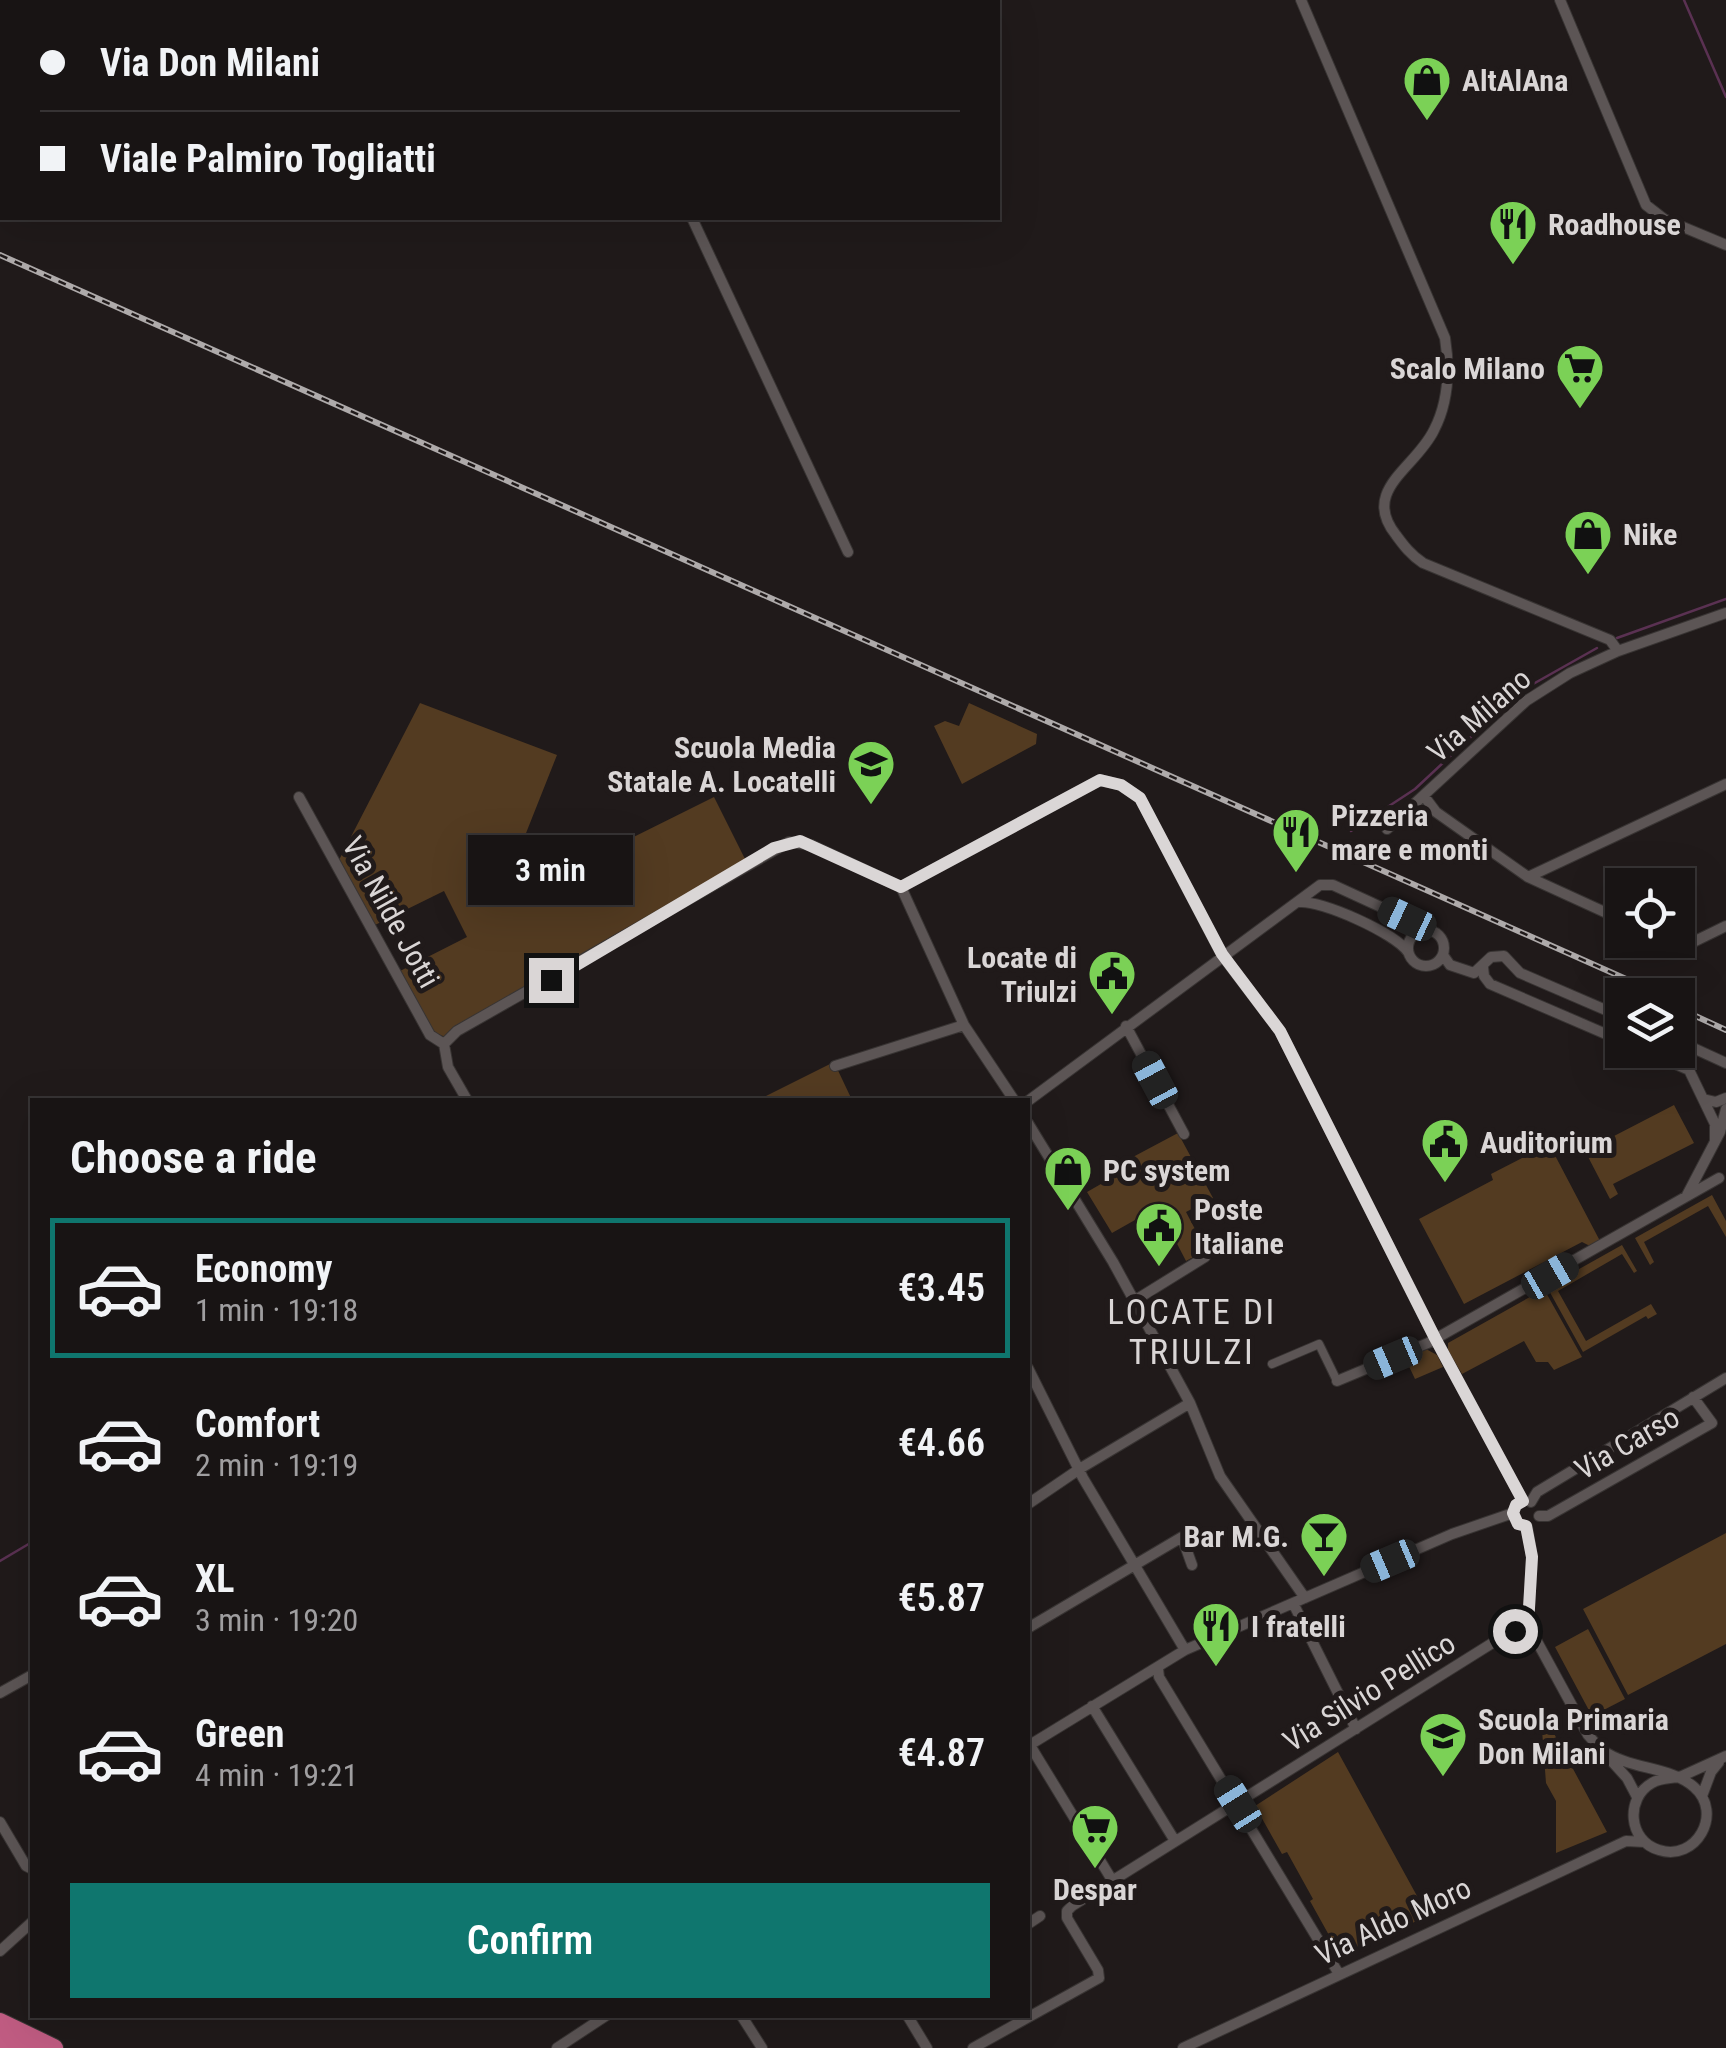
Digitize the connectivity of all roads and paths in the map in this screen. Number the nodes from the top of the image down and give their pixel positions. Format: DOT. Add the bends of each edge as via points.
graph roads {
  1 [pos="1302,0"];
  2 [pos="1560,0"];
  3 [pos="693,220"];
  4 [pos="1726,245"];
  5 [pos="848,552"];
  6 [pos="1726,613"];
  7 [pos="1618,651"];
  8 [pos="1726,784"];
  9 [pos="1424,796"];
  10 [pos="299,797"];
  11 [pos="1386,830"];
  12 [pos="1528,876"];
  13 [pos="901,887"];
  14 [pos="1292,903"];
  15 [pos="1605,912"];
  16 [pos="1726,926"];
  17 [pos="1431,930"];
  18 [pos="1695,941"];
  19 [pos="1408,952"];
  20 [pos="1222,954"];
  21 [pos="1443,955"];
  22 [pos="1484,966"];
  23 [pos="1605,1010"];
  24 [pos="964,1025"];
  25 [pos="1126,1026"];
  26 [pos="1605,1034"];
  27 [pos="444,1044"];
  28 [pos="1695,1049"];
  29 [pos="1726,1063"];
  30 [pos="835,1066"];
  31 [pos="1684,1068"];
  32 [pos="466,1098"];
  33 [pos="1013,1098"];
  34 [pos="1702,1098"];
  35 [pos="1726,1098"];
  36 [pos="1030,1099"];
  37 [pos="1726,1109"];
  38 [pos="1030,1125"];
  39 [pos="1184,1134"];
  40 [pos="1716,1140"];
  41 [pos="1718,1178"];
  42 [pos="1686,1196"];
  43 [pos="1205,1258"];
  44 [pos="1134,1300"];
  45 [pos="1435,1338"];
  46 [pos="1272,1364"];
  47 [pos="1030,1372"];
  48 [pos="1726,1378"];
  49 [pos="1337,1382"];
  50 [pos="1693,1397"];
  51 [pos="1190,1403"];
  52 [pos="1079,1470"];
  53 [pos="1527,1501"];
  54 [pos="1030,1503"];
  55 [pos="1513,1513"];
  56 [pos="1538,1516"];
  57 [pos="1526,1526"];
  58 [pos="1135,1562"];
  59 [pos="1192,1565"];
  60 [pos="1305,1598"];
  61 [pos="1293,1603"];
  62 [pos="1528,1625"];
  63 [pos="1030,1627"];
  64 [pos="1185,1650"];
  65 [pos="1158,1670"];
  66 [pos="30,1676"];
  67 [pos="0,1693"];
  68 [pos="1092,1706"];
  69 [pos="1356,1729"];
  70 [pos="1030,1743"];
  71 [pos="1030,1747"];
  72 [pos="1602,1750"];
  73 [pos="1726,1756"];
  74 [pos="1674,1778"];
  75 [pos="1702,1796"];
  76 [pos="1638,1798"];
  77 [pos="1238,1804"];
  78 [pos="0,1822"];
  79 [pos="1634,1822"];
  80 [pos="1626,1841"];
  81 [pos="1175,1842"];
  82 [pos="1645,1842"];
  83 [pos="30,1867"];
  84 [pos="1112,1880"];
  85 [pos="1040,1916"];
  86 [pos="1030,1923"];
  87 [pos="30,1924"];
  88 [pos="0,1951"];
  89 [pos="1339,1974"];
  90 [pos="1030,2016"];
  91 [pos="602,2018"];
  92 [pos="743,2018"];
  93 [pos="908,2018"];
  94 [pos="1027,2018"];
  95 [pos="0,2022"];
  96 [pos="0,2042"];
  97 [pos="49,2045"];
  98 [pos="557,2048"];
  99 [pos="762,2048"];
  100 [pos="926,2048"];
  101 [pos="973,2048"];
  102 [pos="1183,2048"];
  1 -- 7 [label="street" via="1445,338 1448,383 1441,415 1426,445 1388,489 1385,519 1423,562 1610,640"];
  2 -- 4 [label="street" via="1646,205"];
  3 -- 5 [label="street"];
  6 -- 7 [label="street, Via Milano"];
  7 -- 9 [label="street, Via Milano" via="1526,700"];
  8 -- 12 [label="street"];
  9 -- 11 [label="street, Via Milano"];
  9 -- 12 [label="street" via="1436,812"];
  10 -- 27 [label="street, Via Nilde Jotti" via="430,1036"];
  12 -- 15 [label="street"];
  13 -- 20 [label="street" via="1100,780 1140,798"];
  13 -- 24 [label="street"];
  13 -- 27 [label="street" via="811,845 790,842"];
  14 -- 17 [label="street" via="1327,884"];
  14 -- 19 [label="street" via="1316,903 1396,938"];
  14 -- 20 [label="street"];
  16 -- 18 [label="street"];
  17 -- 19 [label="street" via="1415,932"];
  17 -- 21 [label="street" via="1441,937"];
  19 -- 21 [label="street" via="1424,966"];
  20 -- 25 [label="street"];
  20 -- 45 [label="street" via="1280,1031"];
  21 -- 22 [label="street" via="1468,972"];
  22 -- 23 [label="street" via="1504,956 1520,972"];
  22 -- 26 [label="street" via="1490,984"];
  24 -- 30 [label="street"];
  24 -- 33 [label="street"];
  25 -- 36 [label="street"];
  25 -- 39 [label="street"];
  27 -- 32 [label="street, Via Nilde Jotti"];
  28 -- 29 [label="street"];
  31 -- 34 [label="street"];
  34 -- 35 [label="street"];
  34 -- 40 [label="street"];
  37 -- 40 [label="street"];
  38 -- 44 [label="street"];
  40 -- 42 [label="street"];
  41 -- 42 [label="street"];
  42 -- 45 [label="street"];
  43 -- 44 [label="street"];
  44 -- 51 [label="street"];
  45 -- 49 [label="street"];
  45 -- 53 [label="street"];
  46 -- 49 [label="street" via="1319,1344"];
  47 -- 52 [label="street"];
  48 -- 50 [label="street, Via Carso"];
  50 -- 53 [label="street, Via Carso"];
  50 -- 56 [label="street, Via Carso" via="1712,1423"];
  51 -- 52 [label="street"];
  51 -- 60 [label="street" via="1220,1476"];
  52 -- 54 [label="street"];
  52 -- 58 [label="street"];
  53 -- 55 [label="street"];
  53 -- 56 [label="street"];
  55 -- 57 [label="street"];
  55 -- 60 [label="street"];
  56 -- 57 [label="street"];
  57 -- 62 [label="street" via="1532,1557"];
  58 -- 59 [label="street" via="1182,1536"];
  58 -- 63 [label="street"];
  58 -- 64 [label="street"];
  60 -- 61 [label="street"];
  61 -- 64 [label="street"];
  61 -- 69 [label="street"];
  62 -- 69 [label="street, Via Silvio Pellico"];
  62 -- 72 [label="street"];
  64 -- 65 [label="street"];
  65 -- 68 [label="street"];
  65 -- 77 [label="street"];
  66 -- 67 [label="street"];
  68 -- 70 [label="street"];
  68 -- 81 [label="street"];
  69 -- 77 [label="street, Via Silvio Pellico"];
  71 -- 84 [label="street"];
  72 -- 74 [label="street"];
  72 -- 76 [label="street"];
  73 -- 74 [label="street"];
  73 -- 75 [label="street"];
  74 -- 75 [label="street"];
  74 -- 76 [label="street" via="1653,1782"];
  75 -- 82 [label="street" via="1706,1826 1690,1846 1666,1852"];
  76 -- 79 [label="street"];
  77 -- 81 [label="street, Via Silvio Pellico"];
  77 -- 89 [label="street"];
  78 -- 83 [label="street"];
  79 -- 80 [label="street"];
  79 -- 82 [label="street"];
  80 -- 82 [label="street, Via Aldo Moro"];
  80 -- 89 [label="street, Via Aldo Moro"];
  81 -- 84 [label="street, Via Silvio Pellico"];
  84 -- 90 [label="street" via="1067,1912 1099,1978"];
  85 -- 86 [label="street"];
  87 -- 88 [label="street"];
  89 -- 102 [label="street, Via Aldo Moro"];
  91 -- 98 [label="street"];
  92 -- 99 [label="street"];
  93 -- 100 [label="street"];
  94 -- 101 [label="street"];
  95 -- 97 [label="highway"];
  96 -- 97 [label="highway"];
}
